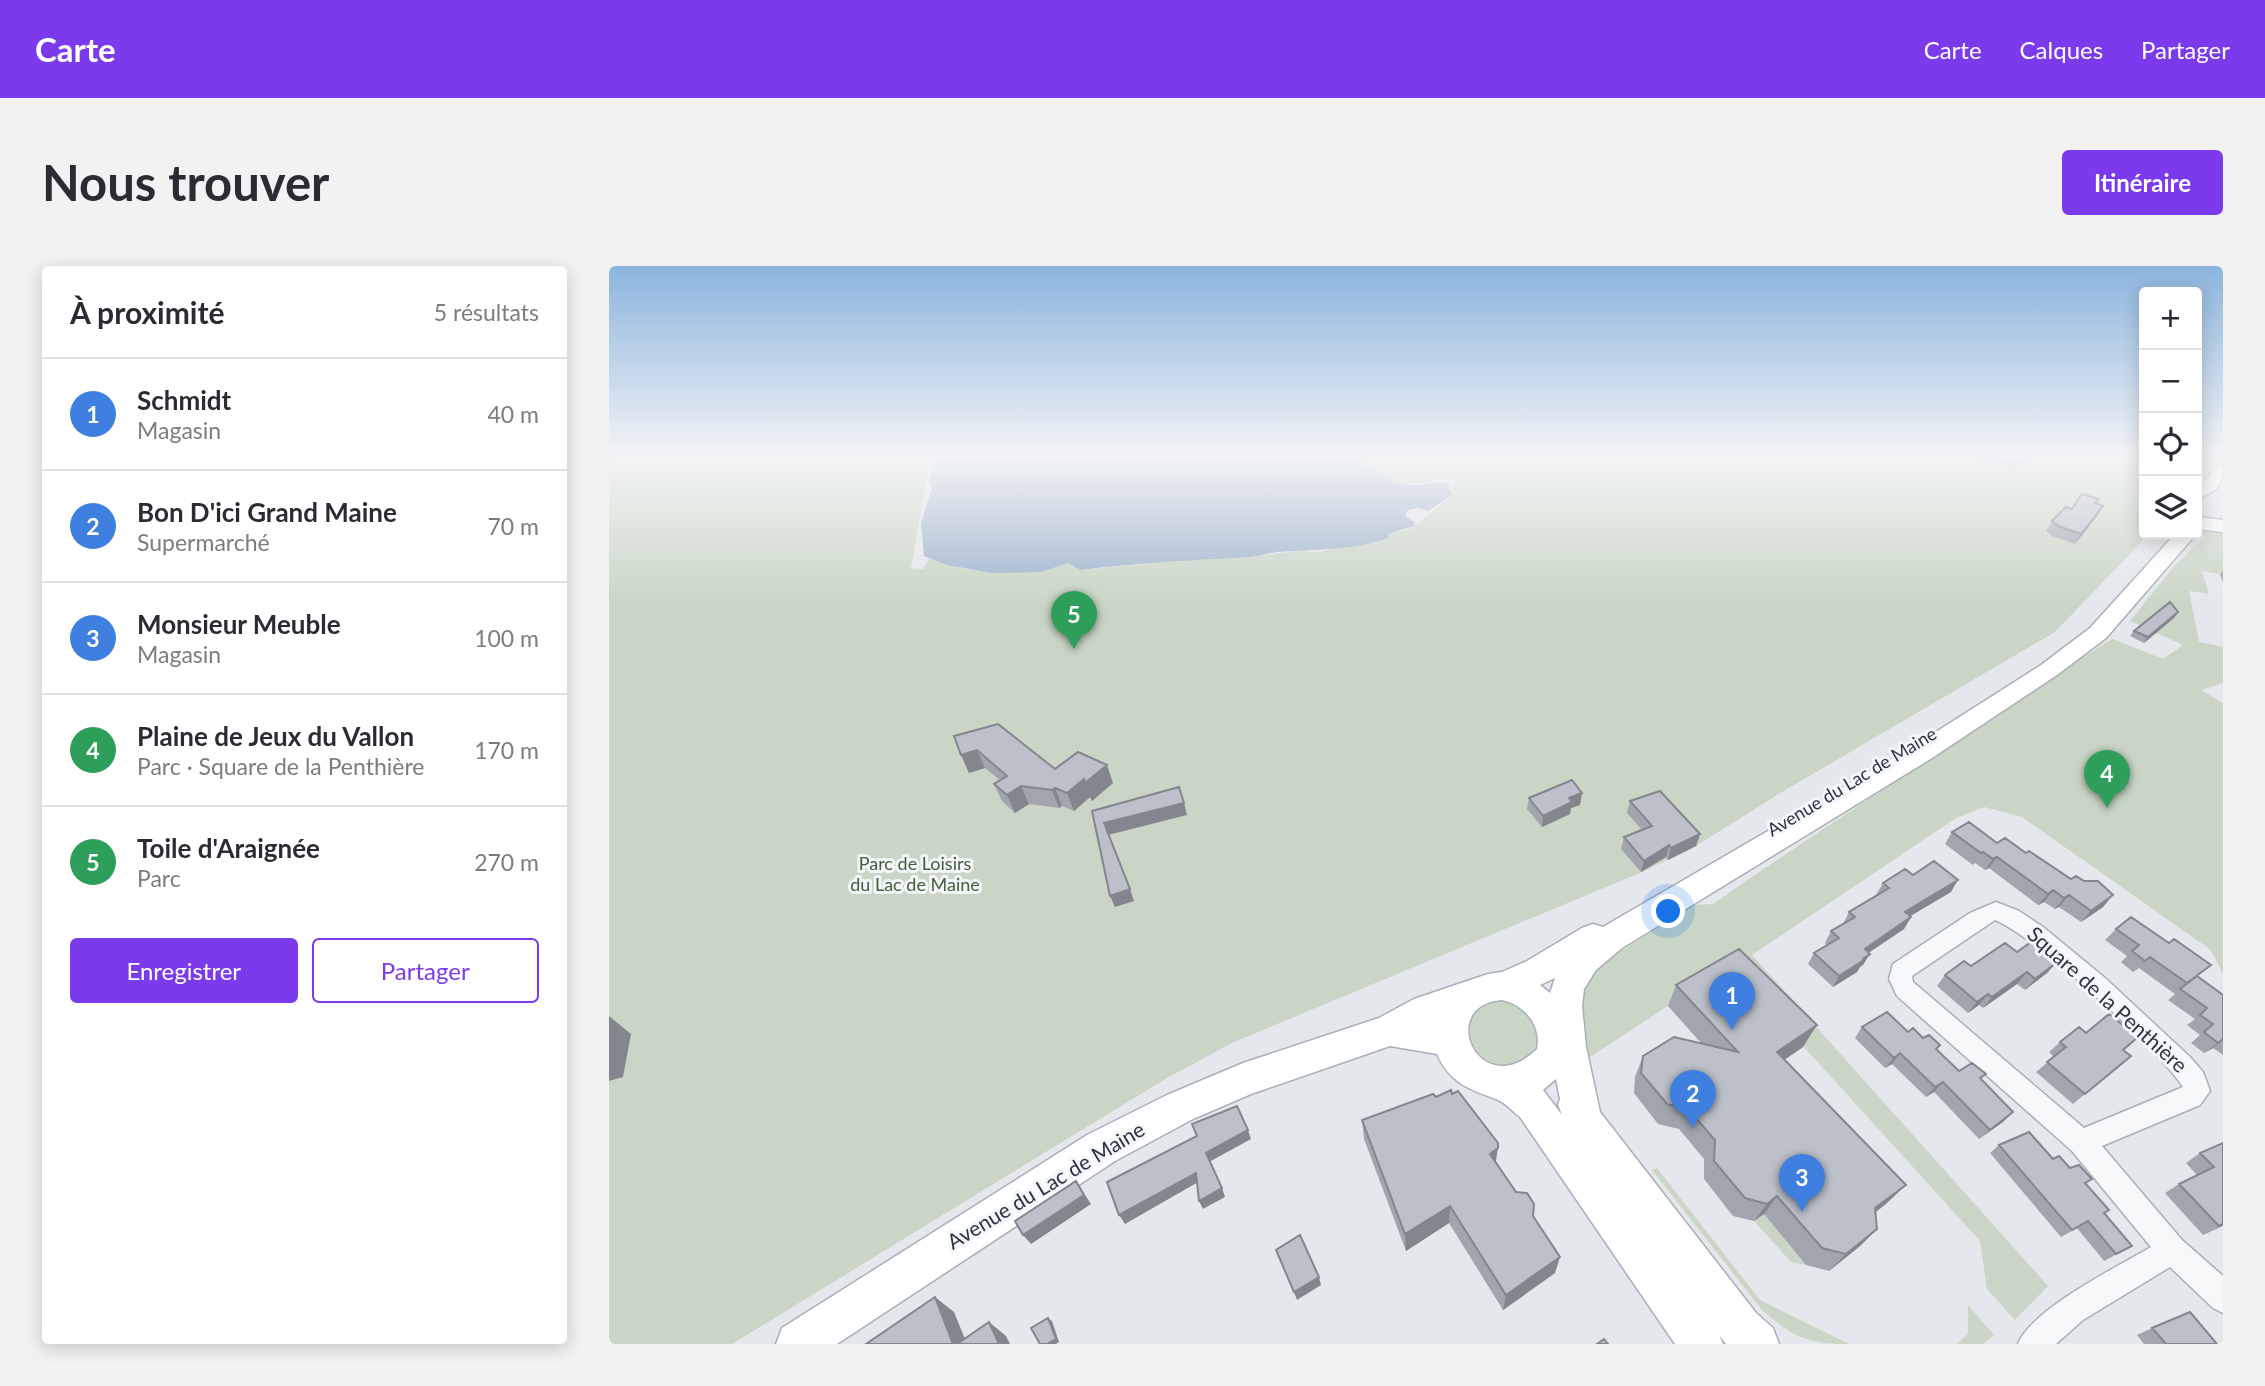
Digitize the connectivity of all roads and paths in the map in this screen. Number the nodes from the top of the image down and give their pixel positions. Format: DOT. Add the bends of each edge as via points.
graph roads {
  1 [pos="2162,539"];
  2 [pos="2190,539"];
  3 [pos="1504,986"];
  4 [pos="1468,996"];
  5 [pos="1390,1030"];
  6 [pos="1559,1039"];
  7 [pos="1450,1041"];
  8 [pos="1507,1084"];
  9 [pos="2081,1142"];
  10 [pos="2172,1250"];
  11 [pos="2223,1298"];
  12 [pos="798,1344"];
  13 [pos="1701,1344"];
  14 [pos="1757,1344"];
  15 [pos="2033,1344"];
  1 -- 3 [label="street, Avenue du Lac de Maine" via="2075,634 1987,700 1539,971"];
  2 -- 6 [label="street, Avenue du Lac de Maine" via="2098,633 2049,670 1592,953 1569,982"];
  3 -- 4 [label="street"];
  3 -- 6 [label="street" via="1529,996 1546,1010"];
  4 -- 5 [label="street, Avenue du Lac de Maine" via="1403,1019"];
  4 -- 7 [label="street" via="1452,1018"];
  5 -- 7 [label="street, Avenue du Lac de Maine"];
  5 -- 12 [label="street, Avenue du Lac de Maine" via="1243,1080 1101,1148"];
  6 -- 8 [label="street" via="1537,1074"];
  6 -- 14 [label="street" via="1584,1121"];
  7 -- 8 [label="street" via="1457,1059 1473,1074"];
  8 -- 13 [label="street" via="1533,1105"];
  9 -- 9 [label="street, Square de la Penthière" via="1905,989 1901,971 1990,913 2008,914 2072,962 2194,1080 2197,1091 2191,1097"];
  9 -- 10 [label="street, Square de la Penthière"];
  10 -- 11 [label="street, Square de la Penthière"];
  10 -- 15 [label="street" via="2073,1310"];
}
